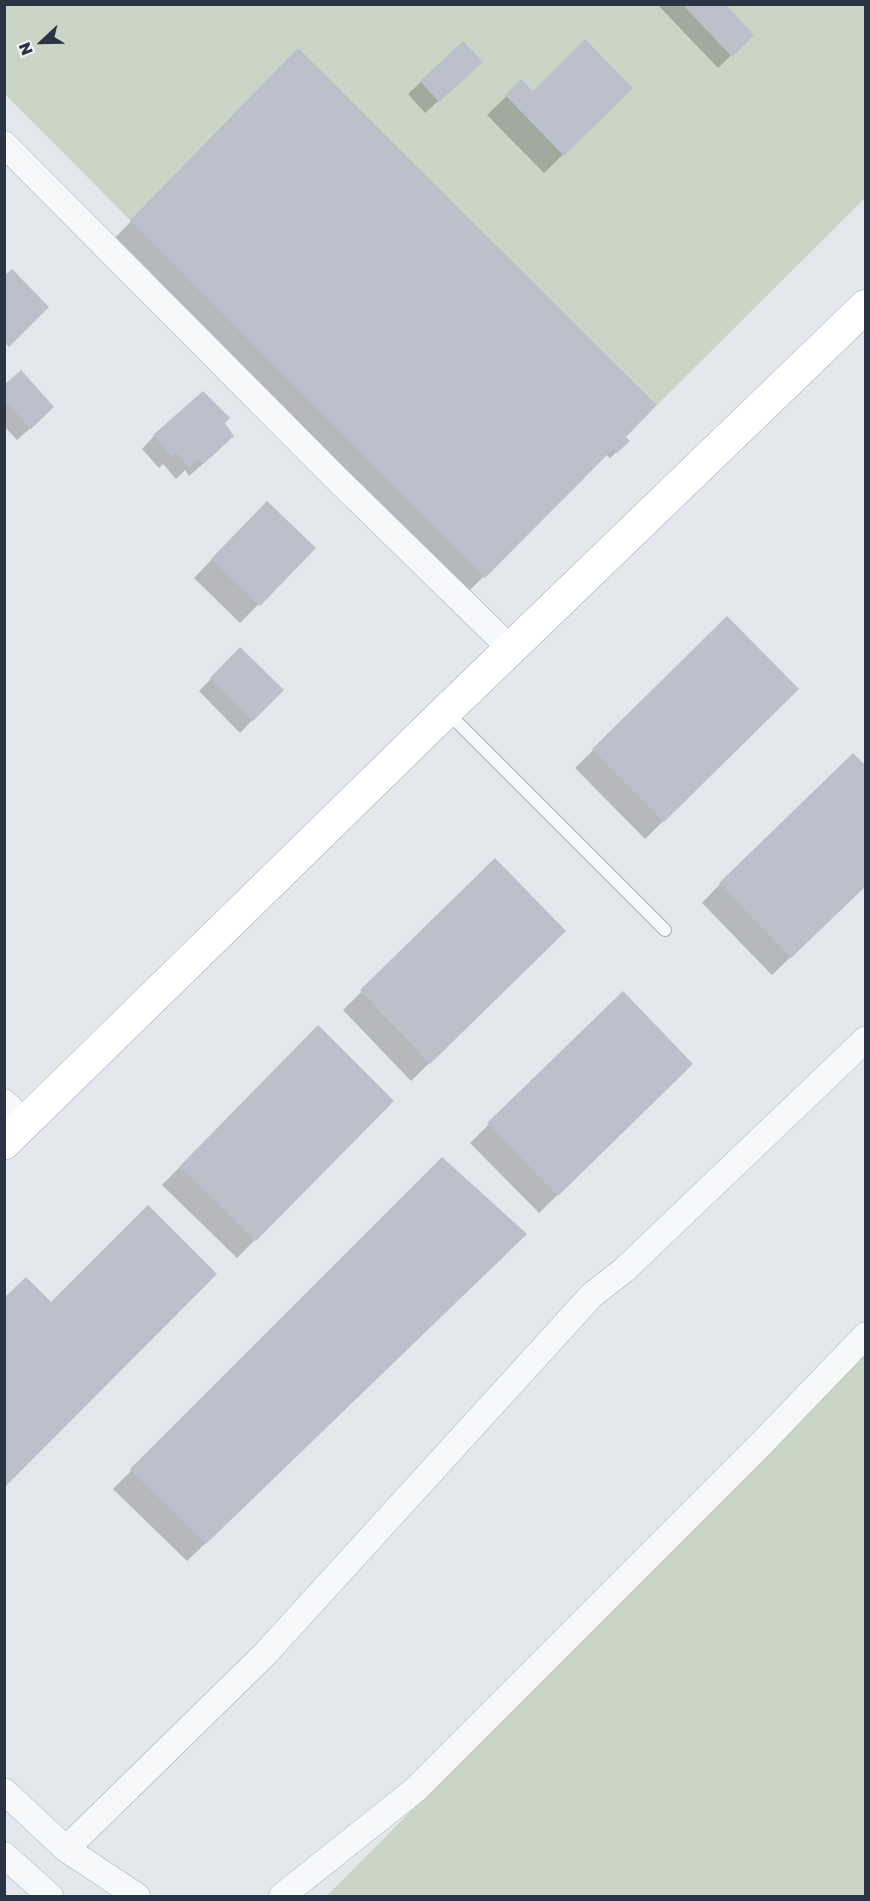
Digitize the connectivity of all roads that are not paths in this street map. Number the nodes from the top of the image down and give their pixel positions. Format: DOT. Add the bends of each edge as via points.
graph roads {
  1 [pos="4,144"];
  2 [pos="866,306"];
  3 [pos="511,649"];
  4 [pos="446,711"];
  5 [pos="665,930"];
  6 [pos="866,1040"];
  7 [pos="11,1123"];
  8 [pos="866,1335"];
  9 [pos="4,1791"];
  10 [pos="66,1849"];
  11 [pos="4,1855"];
  12 [pos="50,1896"];
  13 [pos="137,1896"];
  14 [pos="282,1896"];
  1 -- 3 [label="street"];
  2 -- 3 [label="main road"];
  3 -- 4 [label="main road"];
  4 -- 5 [label="lane"];
  4 -- 7 [label="main road"];
  6 -- 10 [label="street" via="624,1270 592,1295 265,1654"];
  8 -- 14 [label="street" via="415,1790"];
  9 -- 10 [label="street"];
  10 -- 13 [label="street"];
  11 -- 12 [label="street"];
}
